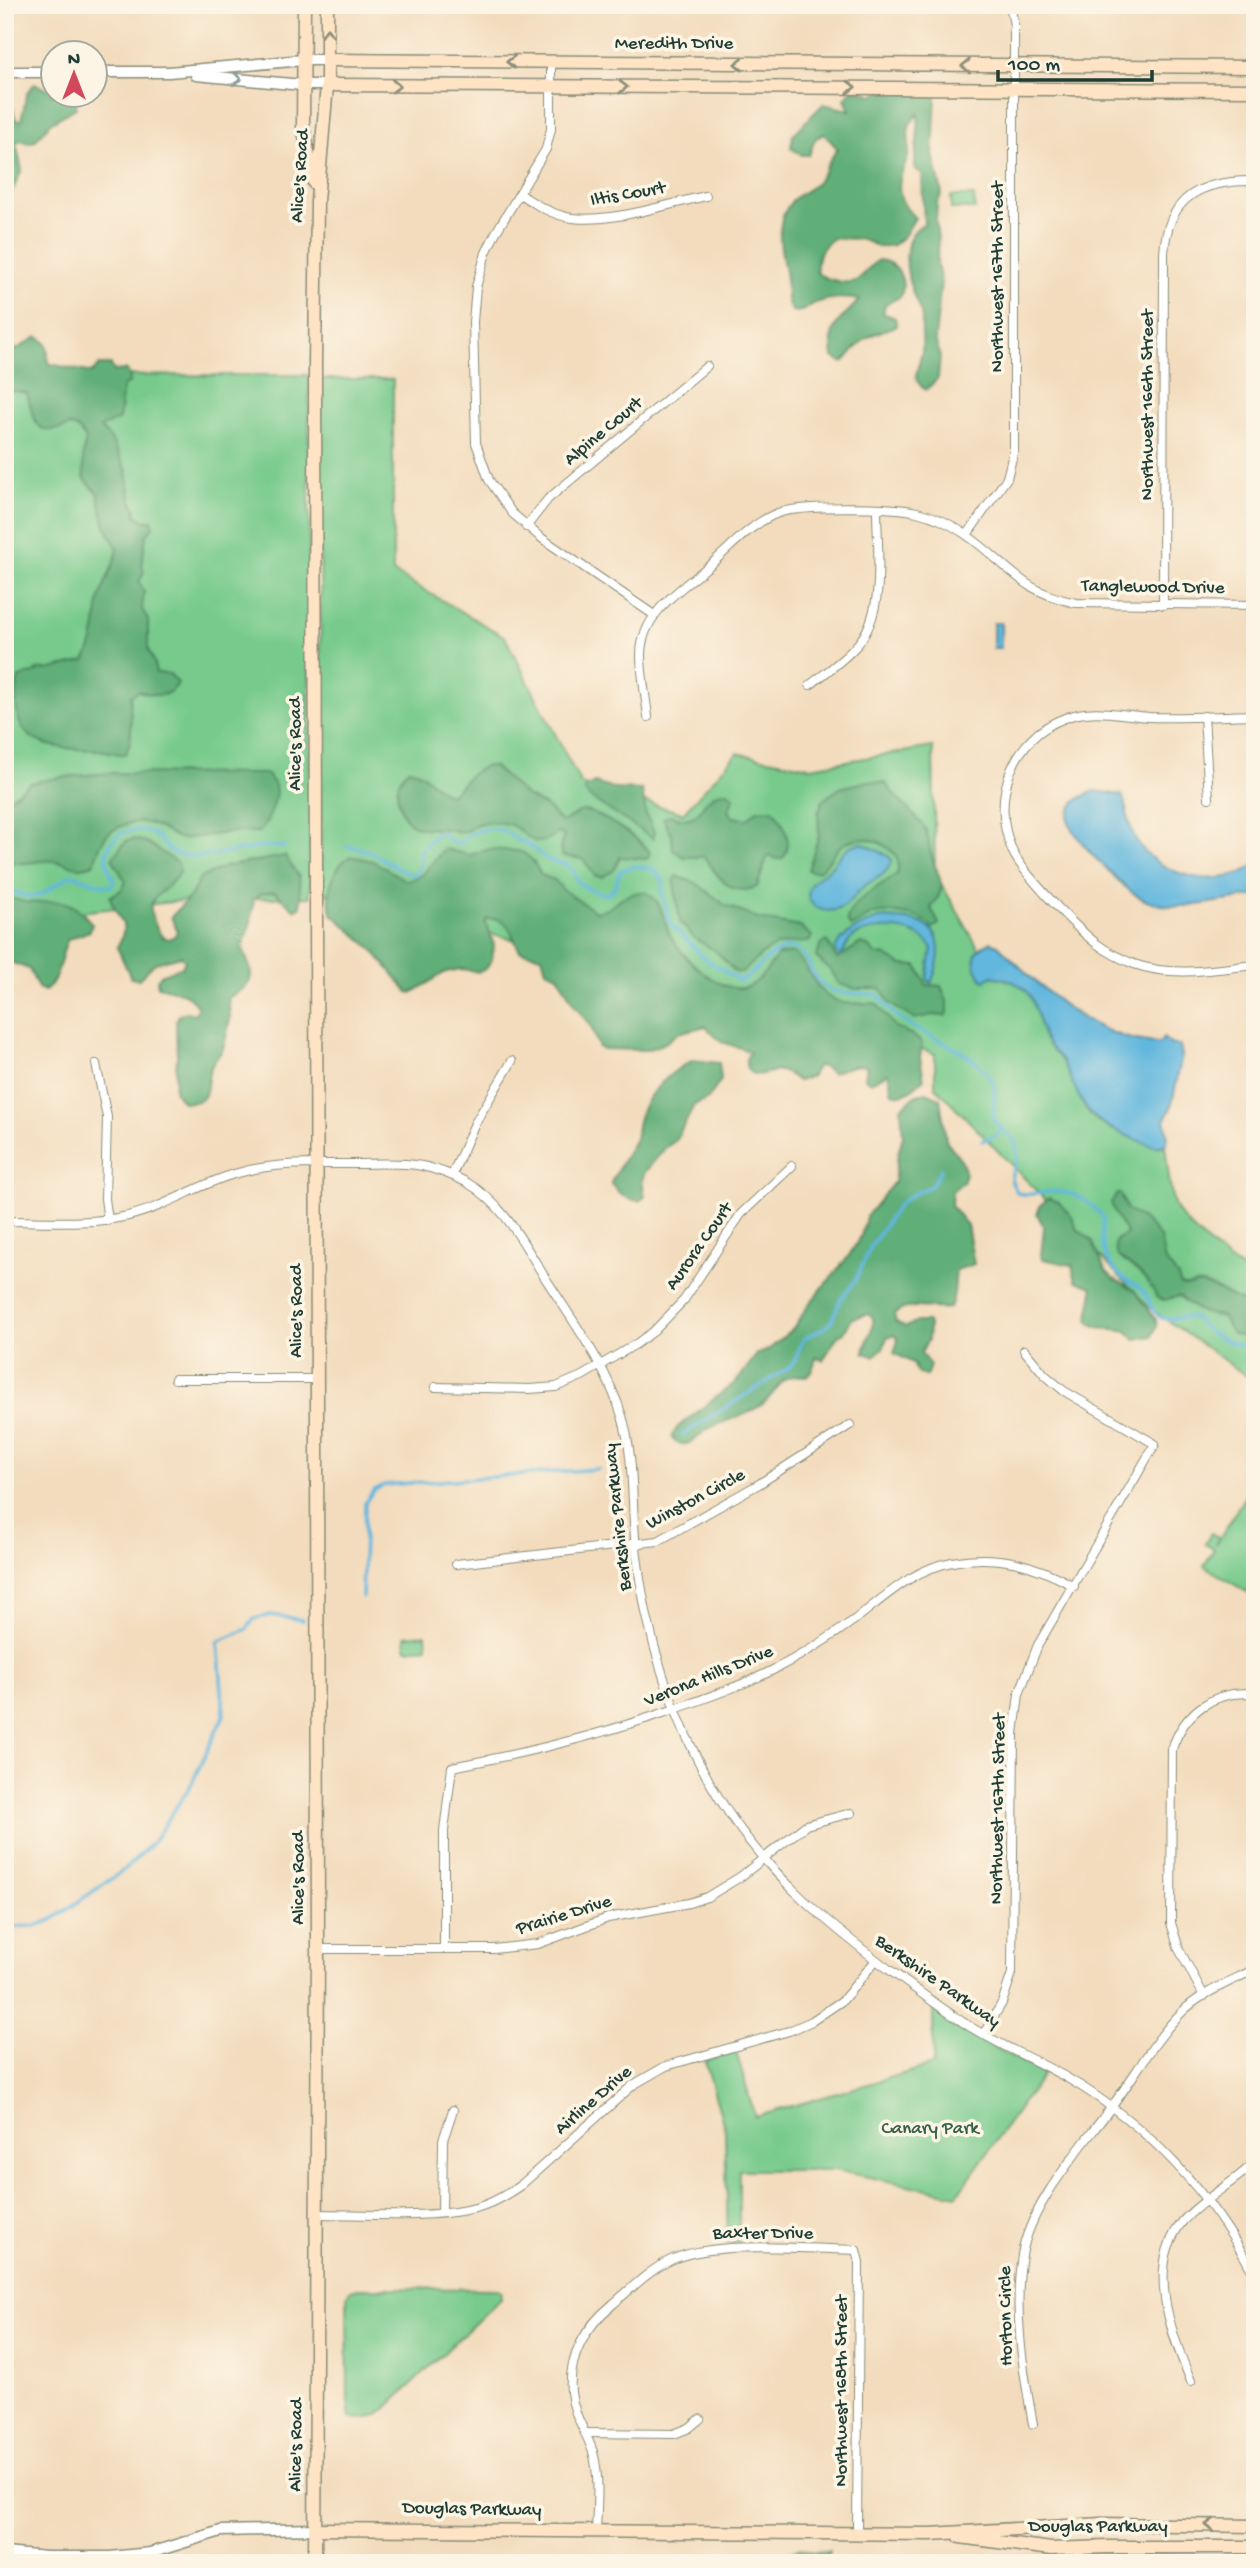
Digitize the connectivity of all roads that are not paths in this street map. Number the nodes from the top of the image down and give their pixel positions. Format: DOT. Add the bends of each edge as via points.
graph roads {
  1 [pos="304,5"];
  2 [pos="327,5"];
  3 [pos="1010,5"];
  4 [pos="303,60"];
  5 [pos="327,60"];
  6 [pos="551,63"];
  7 [pos="1014,66"];
  8 [pos="1255,67"];
  9 [pos="5,72"];
  10 [pos="38,72"];
  11 [pos="108,72"];
  12 [pos="169,72"];
  13 [pos="302,85"];
  14 [pos="327,85"];
  15 [pos="552,86"];
  16 [pos="1014,88"];
  17 [pos="1255,90"];
  18 [pos="1255,181"];
  19 [pos="520,194"];
  20 [pos="706,196"];
  21 [pos="317,201"];
  22 [pos="707,366"];
  23 [pos="877,509"];
  24 [pos="526,527"];
  25 [pos="967,535"];
  26 [pos="1163,605"];
  27 [pos="1255,605"];
  28 [pos="654,615"];
  29 [pos="810,685"];
  30 [pos="1255,715"];
  31 [pos="1204,716"];
  32 [pos="648,718"];
  33 [pos="1209,798"];
  34 [pos="1255,965"];
  35 [pos="512,1062"];
  36 [pos="96,1064"];
  37 [pos="315,1164"];
  38 [pos="792,1166"];
  39 [pos="452,1175"];
  40 [pos="108,1220"];
  41 [pos="5,1221"];
  42 [pos="1024,1350"];
  43 [pos="600,1366"];
  44 [pos="174,1378"];
  45 [pos="316,1379"];
  46 [pos="435,1387"];
  47 [pos="850,1425"];
  48 [pos="636,1545"];
  49 [pos="456,1564"];
  50 [pos="1074,1586"];
  51 [pos="1255,1694"];
  52 [pos="675,1709"];
  53 [pos="851,1812"];
  54 [pos="762,1858"];
  55 [pos="318,1949"];
  56 [pos="444,1949"];
  57 [pos="876,1960"];
  58 [pos="1255,1969"];
  59 [pos="1204,1996"];
  60 [pos="984,2035"];
  61 [pos="1112,2107"];
  62 [pos="453,2110"];
  63 [pos="1255,2162"];
  64 [pos="1208,2200"];
  65 [pos="442,2213"];
  66 [pos="317,2214"];
  67 [pos="856,2250"];
  68 [pos="1255,2276"];
  69 [pos="1191,2381"];
  70 [pos="700,2419"];
  71 [pos="1033,2424"];
  72 [pos="585,2433"];
  73 [pos="1255,2526"];
  74 [pos="315,2529"];
  75 [pos="596,2531"];
  76 [pos="857,2533"];
  77 [pos="942,2534"];
  78 [pos="1255,2547"];
  79 [pos="5,2553"];
  80 [pos="24,2559"];
  81 [pos="315,2563"];
  1 -- 4 [label="main road"];
  5 -- 2 [label="main road, Alice's Road, one-way"];
  3 -- 7 [label="street, Northwest 167th Street"];
  4 -- 5 [label="street, Meredith Drive"];
  4 -- 12 [label="street, Meredith Drive"];
  4 -- 13 [label="main road"];
  6 -- 5 [label="main road, Meredith Drive, one-way"];
  5 -- 14 [label="main road, Alice's Road"];
  7 -- 6 [label="main road, Meredith Drive, one-way"];
  6 -- 15 [label="street"];
  7 -- 8 [label="main road, Meredith Drive"];
  7 -- 16 [label="street, Northwest 167th Street"];
  9 -- 10 [label="street"];
  11 -- 12 [label="street, Meredith Drive"];
  12 -- 13 [label="street, one-way"];
  13 -- 14 [label="street"];
  13 -- 21 [label="main road" via="303,125"];
  14 -- 15 [label="main road, one-way"];
  14 -- 21 [label="main road, Alice's Road"];
  15 -- 16 [label="main road, one-way"];
  15 -- 19 [label="street" via="546,149"];
  16 -- 17 [label="main road"];
  16 -- 25 [label="street, Northwest 167th Street" via="1014,450 1007,478"];
  18 -- 26 [label="street, Northwest 166th Street" via="1216,183 1196,192 1178,209 1166,232"];
  19 -- 20 [label="street, Iltis Court" via="555,214 592,219"];
  19 -- 24 [label="street" via="490,243 476,287 474,424 489,480"];
  21 -- 37 [label="main road, Alice's Road"];
  22 -- 24 [label="street, Alpine Court" via="548,499"];
  23 -- 25 [label="street, Tanglewood Drive" via="916,512"];
  23 -- 28 [label="street, Tanglewood Drive" via="802,509 768,518"];
  23 -- 29 [label="street" via="875,613 857,646"];
  24 -- 28 [label="street"];
  25 -- 26 [label="street, Tanglewood Drive" via="1023,583 1057,599 1096,605"];
  26 -- 27 [label="street, Tanglewood Drive"];
  28 -- 32 [label="street" via="641,653"];
  30 -- 31 [label="street"];
  31 -- 33 [label="street"];
  31 -- 34 [label="street" via="1100,712 1081,713 1051,724 1027,743 1008,775 1003,810 1011,848 1027,873 1082,931 1114,955 1170,971"];
  35 -- 39 [label="street" via="479,1115"];
  36 -- 40 [label="street" via="107,1117"];
  37 -- 39 [label="street, Berkshire Parkway" via="403,1164"];
  37 -- 40 [label="street, Berkshire Parkway" via="250,1170 218,1179 155,1208"];
  37 -- 45 [label="main road, Alice's Road"];
  38 -- 43 [label="street, Aurora Court" via="741,1214 670,1316"];
  39 -- 43 [label="street, Berkshire Parkway" via="490,1199 504,1214"];
  40 -- 41 [label="street, Berkshire Parkway"];
  42 -- 50 [label="street, Northwest 167th Street" via="1064,1391 1155,1444"];
  43 -- 46 [label="street, Aurora Court" via="570,1382 543,1388"];
  43 -- 48 [label="street, Berkshire Parkway" via="628,1441"];
  44 -- 45 [label="street"];
  45 -- 55 [label="main road, Alice's Road"];
  47 -- 48 [label="street, Winston Circle" via="668,1536"];
  48 -- 49 [label="street, Winston Circle"];
  48 -- 52 [label="street, Berkshire Parkway" via="649,1620"];
  50 -- 52 [label="street, Verona Hills Drive" via="1027,1564 980,1558 950,1562 906,1580 840,1630 781,1666"];
  50 -- 60 [label="street, Northwest 167th Street" via="1032,1657 1019,1694 1014,1734 1012,1973 1003,2003"];
  51 -- 59 [label="street" via="1216,1698 1196,1710 1176,1737 1170,1762 1171,1923"];
  52 -- 54 [label="street, Berkshire Parkway" via="709,1780"];
  52 -- 56 [label="street, Verona Hills Drive" via="575,1741 452,1767 444,1831"];
  53 -- 54 [label="street, Prairie Drive" via="806,1825"];
  54 -- 56 [label="street, Prairie Drive" via="725,1888 690,1903 608,1918 518,1948"];
  54 -- 57 [label="street, Berkshire Parkway" via="818,1915"];
  55 -- 56 [label="street, Prairie Drive"];
  55 -- 66 [label="main road, Alice's Road"];
  57 -- 60 [label="street, Berkshire Parkway"];
  57 -- 65 [label="street, Airline Drive" via="843,2000 812,2021 649,2074 521,2185 484,2206"];
  58 -- 59 [label="street, Horton Circle"];
  59 -- 61 [label="street, Horton Circle" via="1181,2013"];
  60 -- 61 [label="street, Berkshire Parkway"];
  61 -- 64 [label="street, Berkshire Parkway" via="1156,2144"];
  61 -- 71 [label="street, Horton Circle" via="1040,2205 1024,2244 1020,2323"];
  62 -- 65 [label="street" via="443,2140"];
  63 -- 64 [label="street"];
  64 -- 68 [label="street, Berkshire Parkway"];
  64 -- 69 [label="street" via="1176,2231 1164,2266 1172,2328"];
  65 -- 66 [label="street, Airline Drive"];
  66 -- 74 [label="main road, Alice's Road"];
  67 -- 72 [label="street, Baxter Drive" via="709,2249 659,2266 602,2313 581,2341 571,2371 571,2392"];
  67 -- 76 [label="street, Northwest 168th Street"];
  70 -- 72 [label="street" via="674,2434"];
  72 -- 75 [label="street" via="596,2468"];
  73 -- 77 [label="main road, Douglas Parkway, one-way" via="1101,2524"];
  74 -- 75 [label="main road, Douglas Parkway"];
  74 -- 80 [label="street, Douglas Parkway" via="221,2531 137,2554"];
  74 -- 81 [label="main road, Alice's Road"];
  75 -- 76 [label="main road, Douglas Parkway"];
  76 -- 77 [label="main road, Douglas Parkway"];
  77 -- 78 [label="main road, Douglas Parkway" via="1051,2549"];
  79 -- 80 [label="street, Douglas Parkway"];
}
